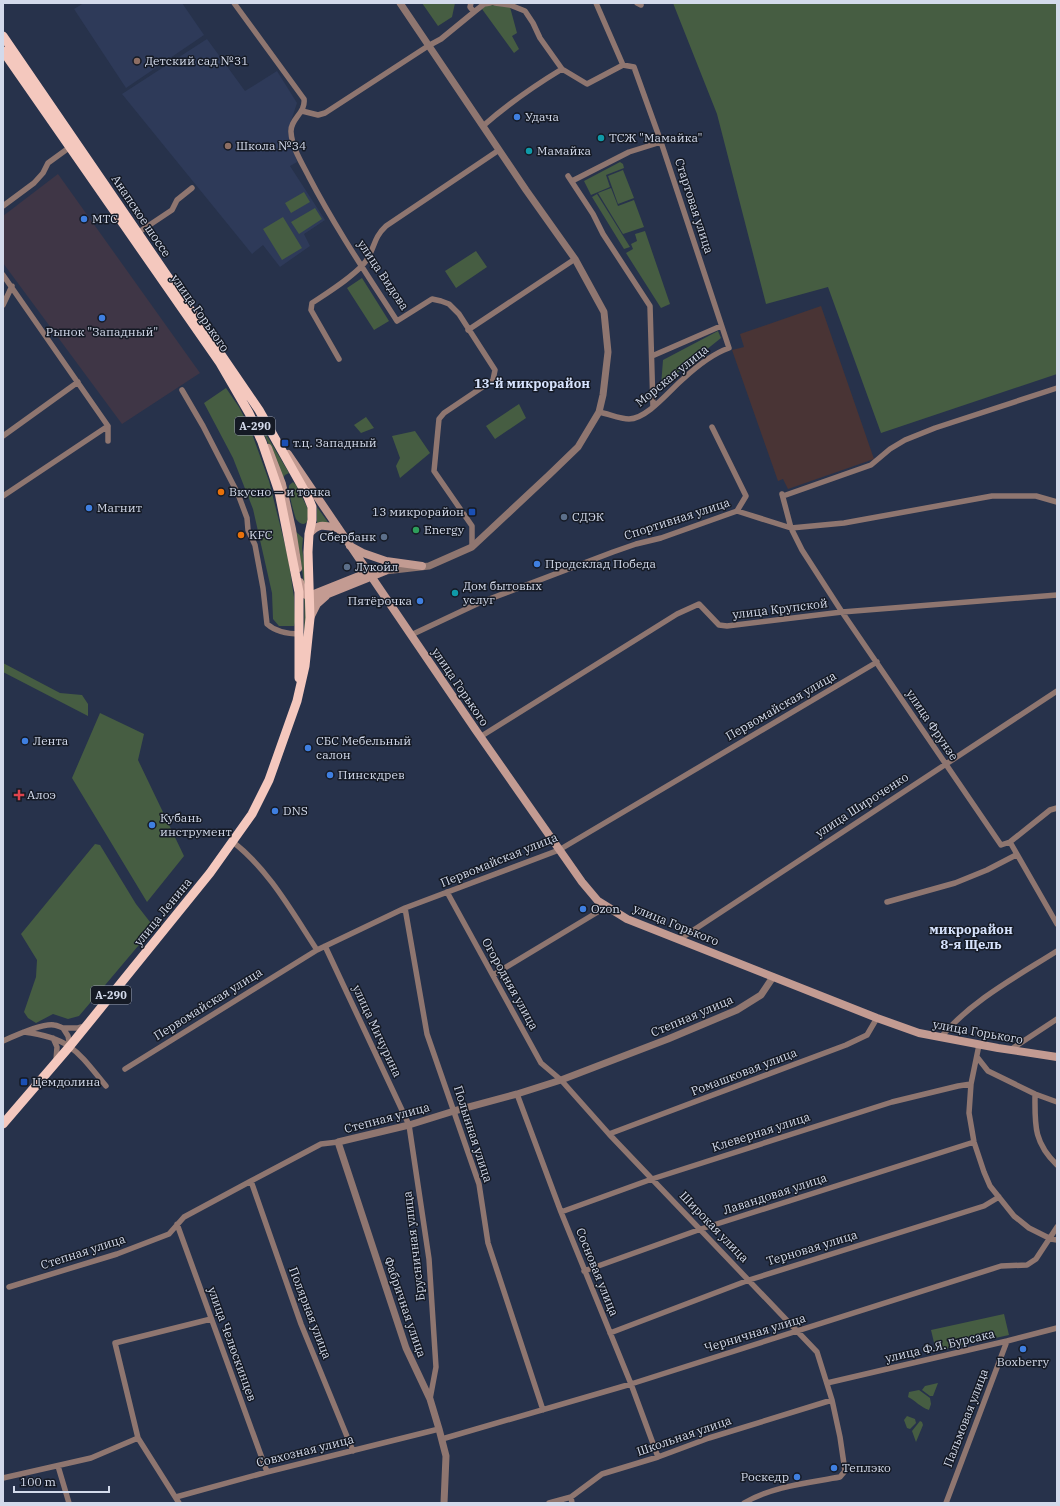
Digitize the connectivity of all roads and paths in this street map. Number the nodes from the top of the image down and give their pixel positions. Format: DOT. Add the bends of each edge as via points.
graph roads {
  1 [pos="234,3"];
  2 [pos="400,3"];
  3 [pos="471,3"];
  4 [pos="490,3"];
  5 [pos="495,3"];
  6 [pos="596,3"];
  7 [pos="474,12"];
  8 [pos="3,36"];
  9 [pos="428,46"];
  10 [pos="3,51"];
  11 [pos="623,65"];
  12 [pos="562,69"];
  13 [pos="302,111"];
  14 [pos="483,126"];
  15 [pos="661,142"];
  16 [pos="70,147"];
  17 [pos="499,150"];
  18 [pos="192,188"];
  19 [pos="3,206"];
  20 [pos="135,235"];
  21 [pos="575,259"];
  22 [pos="362,266"];
  23 [pos="3,275"];
  24 [pos="12,286"];
  25 [pos="3,305"];
  26 [pos="721,326"];
  27 [pos="468,330"];
  28 [pos="729,348"];
  29 [pos="212,352"];
  30 [pos="652,356"];
  31 [pos="339,359"];
  32 [pos="78,382"];
  33 [pos="1057,388"];
  34 [pos="182,390"];
  35 [pos="653,407"];
  36 [pos="259,410"];
  37 [pos="599,412"];
  38 [pos="108,426"];
  39 [pos="712,428"];
  40 [pos="3,436"];
  41 [pos="108,441"];
  42 [pos="3,496"];
  43 [pos="1057,502"];
  44 [pos="737,511"];
  45 [pos="337,528"];
  46 [pos="791,528"];
  47 [pos="309,534"];
  48 [pos="349,545"];
  49 [pos="472,547"];
  50 [pos="422,566"];
  51 [pos="385,571"];
  52 [pos="369,575"];
  53 [pos="328,594"];
  54 [pos="1057,595"];
  55 [pos="309,596"];
  56 [pos="299,603"];
  57 [pos="842,612"];
  58 [pos="310,618"];
  59 [pos="300,634"];
  60 [pos="411,636"];
  61 [pos="877,662"];
  62 [pos="299,690"];
  63 [pos="1057,691"];
  64 [pos="480,737"];
  65 [pos="945,764"];
  66 [pos="1057,808"];
  67 [pos="233,842"];
  68 [pos="1010,842"];
  69 [pos="559,850"];
  70 [pos="1016,855"];
  71 [pos="447,892"];
  72 [pos="886,902"];
  73 [pos="606,907"];
  74 [pos="405,908"];
  75 [pos="1057,924"];
  76 [pos="680,939"];
  77 [pos="325,946"];
  78 [pos="316,950"];
  79 [pos="1057,951"];
  80 [pos="493,975"];
  81 [pos="773,976"];
  82 [pos="876,1018"];
  83 [pos="1057,1019"];
  84 [pos="85,1026"];
  85 [pos="63,1028"];
  86 [pos="24,1032"];
  87 [pos="53,1038"];
  88 [pos="940,1038"];
  89 [pos="3,1041"];
  90 [pos="979,1045"];
  91 [pos="70,1046"];
  92 [pos="1010,1050"];
  93 [pos="977,1057"];
  94 [pos="1057,1057"];
  95 [pos="56,1062"];
  96 [pos="125,1069"];
  97 [pos="561,1080"];
  98 [pos="971,1084"];
  99 [pos="106,1086"];
  100 [pos="517,1094"];
  101 [pos="1035,1094"];
  102 [pos="1057,1102"];
  103 [pos="454,1111"];
  104 [pos="3,1124"];
  105 [pos="409,1125"];
  106 [pos="609,1134"];
  107 [pos="338,1142"];
  108 [pos="974,1142"];
  109 [pos="1057,1165"];
  110 [pos="652,1179"];
  111 [pos="250,1181"];
  112 [pos="999,1197"];
  113 [pos="561,1212"];
  114 [pos="177,1224"];
  115 [pos="1057,1227"];
  116 [pos="700,1229"];
  117 [pos="1051,1238"];
  118 [pos="1057,1240"];
  119 [pos="584,1271"];
  120 [pos="749,1280"];
  121 [pos="9,1288"];
  122 [pos="211,1319"];
  123 [pos="1057,1328"];
  124 [pos="798,1331"];
  125 [pos="610,1333"];
  126 [pos="1007,1341"];
  127 [pos="827,1383"];
  128 [pos="631,1384"];
  129 [pos="430,1399"];
  130 [pos="832,1400"];
  131 [pos="543,1410"];
  132 [pos="439,1429"];
  133 [pos="138,1438"];
  134 [pos="442,1439"];
  135 [pos="353,1450"];
  136 [pos="658,1457"];
  137 [pos="58,1466"];
  138 [pos="267,1472"];
  139 [pos="3,1478"];
  140 [pos="176,1497"];
  141 [pos="571,1500"];
  142 [pos="69,1503"];
  143 [pos="179,1503"];
  144 [pos="444,1503"];
  145 [pos="549,1503"];
  146 [pos="744,1503"];
  147 [pos="946,1503"];
  1 -- 13 [label="street" via="304,99"];
  2 -- 9 [label="street"];
  3 -- 7 [label="street" via="470,8"];
  4 -- 7 [label="street" via="484,4"];
  5 -- 12 [label="street" via="526,11 540,38"];
  6 -- 11 [label="street"];
  7 -- 9 [label="street" via="441,39"];
  8 -- 20 [label="highway, Анапское шоссе"];
  9 -- 13 [label="street" via="325,113 318,115"];
  9 -- 14 [label="street"];
  10 -- 16 [label="highway, Анапское шоссе"];
  11 -- 12 [label="street" via="587,84"];
  11 -- 15 [label="street, Стартовая улица" via="634,67"];
  12 -- 14 [label="street" via="535,85"];
  13 -- 22 [label="street, улица Видова" via="293,122 291,131 295,150 328,212"];
  14 -- 17 [label="street"];
  15 -- 26 [label="street, Стартовая улица"];
  15 -- 30 [label="street" via="629,152 570,179 650,306"];
  16 -- 19 [label="street" via="48,163 34,183"];
  16 -- 20 [label="highway, Анапское шоссе"];
  17 -- 21 [label="street"];
  17 -- 22 [label="street" via="386,226 378,235 370,255"];
  18 -- 20 [label="street" via="177,200 172,210"];
  20 -- 29 [label="highway, улица Горького"];
  20 -- 36 [label="highway, Анапское шоссе"];
  21 -- 27 [label="street"];
  21 -- 37 [label="street" via="604,312 608,352"];
  22 -- 27 [label="street, улица Видова" via="397,321 432,300 437,300 449,304"];
  22 -- 31 [label="street" via="312,303 311,310"];
  23 -- 24 [label="street"];
  24 -- 25 [label="street"];
  24 -- 32 [label="street"];
  26 -- 28 [label="street, Стартовая улица"];
  26 -- 30 [label="street"];
  27 -- 49 [label="street, улица Видова" via="494,370 493,380 444,412 439,419 434,471 472,526"];
  28 -- 35 [label="street, Морская улица" via="717,353 684,378"];
  29 -- 55 [label="main road" via="220,356 249,405 266,443 282,484 301,586 304,594"];
  29 -- 56 [label="highway, улица Горького / А-290" via="249,413 262,442 279,492"];
  30 -- 35 [label="street"];
  32 -- 38 [label="street"];
  32 -- 40 [label="street"];
  33 -- 46 [label="street, улица Фрунзе" via="935,428 905,440 871,465 782,495"];
  34 -- 59 [label="street" via="238,494 247,518 248,530 256,548 267,624 278,631"];
  35 -- 37 [label="street, Морская улица" via="640,417 630,420"];
  36 -- 45 [label="main road"];
  36 -- 47 [label="highway, А-290" via="308,497 312,507"];
  37 -- 49 [label="street" via="578,447"];
  38 -- 41 [label="street"];
  38 -- 42 [label="street"];
  39 -- 44 [label="street" via="746,496"];
  43 -- 46 [label="street, Спортивная улица" via="1036,496 992,496 844,523"];
  44 -- 46 [label="street, Спортивная улица"];
  44 -- 60 [label="street, Спортивная улица" via="662,538 606,554 479,603"];
  45 -- 47 [label="main road" via="316,527"];
  45 -- 48 [label="main road"];
  46 -- 57 [label="street, улица Фрунзе" via="802,550"];
  47 -- 55 [label="highway, А-290"];
  48 -- 50 [label="main road" via="386,562"];
  48 -- 52 [label="main road"];
  49 -- 50 [label="street" via="429,566"];
  50 -- 51 [label="street"];
  51 -- 52 [label="main road"];
  52 -- 53 [label="main road"];
  52 -- 55 [label="main road" via="350,578"];
  52 -- 60 [label="main road, улица Горького"];
  53 -- 55 [label="main road" via="318,598"];
  53 -- 58 [label="main road" via="317,604"];
  54 -- 57 [label="street, улица Крупской"];
  55 -- 56 [label="main road"];
  55 -- 58 [label="highway, А-290"];
  56 -- 59 [label="highway, А-290"];
  57 -- 61 [label="street, улица Фрунзе"];
  57 -- 64 [label="street, улица Крупской" via="727,626 719,625 699,604 676,614"];
  58 -- 62 [label="highway, А-290" via="305,666"];
  59 -- 62 [label="highway, А-290"];
  60 -- 64 [label="main road, улица Горького"];
  61 -- 65 [label="street, улица Фрунзе"];
  61 -- 69 [label="street, Первомайская улица"];
  62 -- 67 [label="highway, улица Ленина / А-290" via="290,725 269,780 252,814"];
  63 -- 65 [label="street, улица Широченко"];
  64 -- 69 [label="main road, улица Горького"];
  65 -- 68 [label="street, улица Фрунзе" via="1001,845"];
  65 -- 76 [label="street, улица Широченко"];
  66 -- 68 [label="street" via="1050,810"];
  67 -- 78 [label="street" via="265,873"];
  67 -- 84 [label="highway, улица Ленина / А-290"];
  68 -- 70 [label="street"];
  69 -- 71 [label="street, Первомайская улица"];
  69 -- 73 [label="main road, улица Горького" via="582,882"];
  70 -- 72 [label="street" via="955,883"];
  70 -- 75 [label="street"];
  71 -- 74 [label="street, Первомайская улица"];
  71 -- 80 [label="street, Огородняя улица"];
  73 -- 76 [label="main road, улица Горького" via="627,919"];
  73 -- 80 [label="street"];
  74 -- 77 [label="street, Первомайская улица"];
  74 -- 103 [label="street, Полынная улица" via="427,1034"];
  76 -- 81 [label="main road, улица Горького"];
  77 -- 78 [label="street, Первомайская улица"];
  77 -- 105 [label="street, улица Мичурина"];
  78 -- 96 [label="street, Первомайская улица"];
  79 -- 88 [label="street" via="992,991 952,1024"];
  80 -- 97 [label="street, Огородняя улица" via="541,1063"];
  81 -- 82 [label="main road, улица Горького"];
  81 -- 97 [label="street, Степная улица" via="761,996 737,1010"];
  82 -- 88 [label="main road, улица Горького"];
  82 -- 106 [label="street, Ромашковая улица" via="867,1035 846,1045"];
  83 -- 92 [label="street"];
  84 -- 85 [label="street"];
  84 -- 91 [label="highway, улица Ленина / А-290"];
  85 -- 86 [label="street" via="53,1024"];
  85 -- 91 [label="street"];
  86 -- 87 [label="street"];
  86 -- 89 [label="street"];
  87 -- 91 [label="street"];
  87 -- 95 [label="street" via="57,1047"];
  88 -- 90 [label="main road, улица Горького"];
  90 -- 92 [label="main road, улица Горького"];
  90 -- 93 [label="street"];
  91 -- 95 [label="highway, улица Ленина / А-290"];
  91 -- 99 [label="street"];
  92 -- 94 [label="main road, улица Горького"];
  93 -- 98 [label="street"];
  93 -- 101 [label="street" via="988,1071"];
  95 -- 104 [label="highway, улица Ленина / А-290"];
  97 -- 100 [label="street, Степная улица"];
  97 -- 106 [label="street, Широкая улица"];
  98 -- 108 [label="street" via="969,1113"];
  98 -- 110 [label="street, Клеверная улица" via="892,1102"];
  100 -- 103 [label="street, Степная улица"];
  100 -- 113 [label="street, Сосновая улица"];
  101 -- 102 [label="street"];
  101 -- 109 [label="street" via="1035,1122 1040,1143"];
  103 -- 105 [label="street, Степная улица"];
  103 -- 131 [label="street, Полынная улица" via="479,1184 488,1243"];
  105 -- 107 [label="street, Степная улица"];
  105 -- 129 [label="street, Брусничная улица" via="429,1258 436,1367"];
  106 -- 110 [label="street, Широкая улица"];
  107 -- 111 [label="street, Степная улица" via="321,1144"];
  107 -- 129 [label="street, Фабричная улица" via="406,1348"];
  108 -- 112 [label="street" via="990,1186"];
  108 -- 116 [label="street, Лавандовая улица"];
  110 -- 113 [label="street, Клеверная улица"];
  110 -- 116 [label="street, Широкая улица"];
  111 -- 114 [label="street, Степная улица" via="184,1217"];
  111 -- 135 [label="street, Полярная улица" via="301,1324"];
  112 -- 117 [label="street" via="1014,1216 1029,1228"];
  112 -- 120 [label="street, Терновая улица" via="984,1206"];
  113 -- 119 [label="street, Сосновая улица"];
  114 -- 121 [label="street, Степная улица" via="169,1234 117,1254"];
  114 -- 122 [label="street, улица Челюскинцев"];
  115 -- 117 [label="street, Черничная улица"];
  116 -- 119 [label="street, Лавандовая улица"];
  116 -- 120 [label="street, Широкая улица"];
  117 -- 118 [label="street"];
  117 -- 124 [label="street, Черничная улица" via="1036,1259 1027,1265 1001,1266"];
  119 -- 125 [label="street, Сосновая улица"];
  120 -- 124 [label="street, Широкая улица"];
  120 -- 125 [label="street, Терновая улица"];
  122 -- 133 [label="street" via="115,1343"];
  122 -- 138 [label="street, улица Челюскинцев"];
  123 -- 126 [label="street, улица Ф.Я. Бурсака"];
  124 -- 127 [label="street, Широкая улица" via="817,1352"];
  124 -- 128 [label="street, Черничная улица"];
  125 -- 128 [label="street, Сосновая улица"];
  126 -- 127 [label="street, улица Ф.Я. Бурсака"];
  126 -- 147 [label="street, Пальмовая улица"];
  127 -- 130 [label="street, Широкая улица"];
  128 -- 131 [label="street, Черничная улица"];
  128 -- 136 [label="street, Сосновая улица"];
  129 -- 132 [label="street, Фабричная улица"];
  130 -- 136 [label="street, Школьная улица" via="709,1438"];
  130 -- 146 [label="street, Широкая улица" via="845,1471 840,1477 774,1490"];
  131 -- 134 [label="street, Черничная улица"];
  132 -- 134 [label="street, Фабричная улица"];
  132 -- 135 [label="street, Совхозная улица"];
  133 -- 137 [label="street" via="91,1458"];
  133 -- 140 [label="street"];
  134 -- 144 [label="street, Фабричная улица" via="446,1456"];
  135 -- 138 [label="street, Совхозная улица"];
  136 -- 141 [label="street, Школьная улица" via="602,1474"];
  137 -- 139 [label="street"];
  137 -- 142 [label="street"];
  138 -- 140 [label="street, Совхозная улица"];
  140 -- 143 [label="street"];
  141 -- 145 [label="street, Школьная улица"];
}
